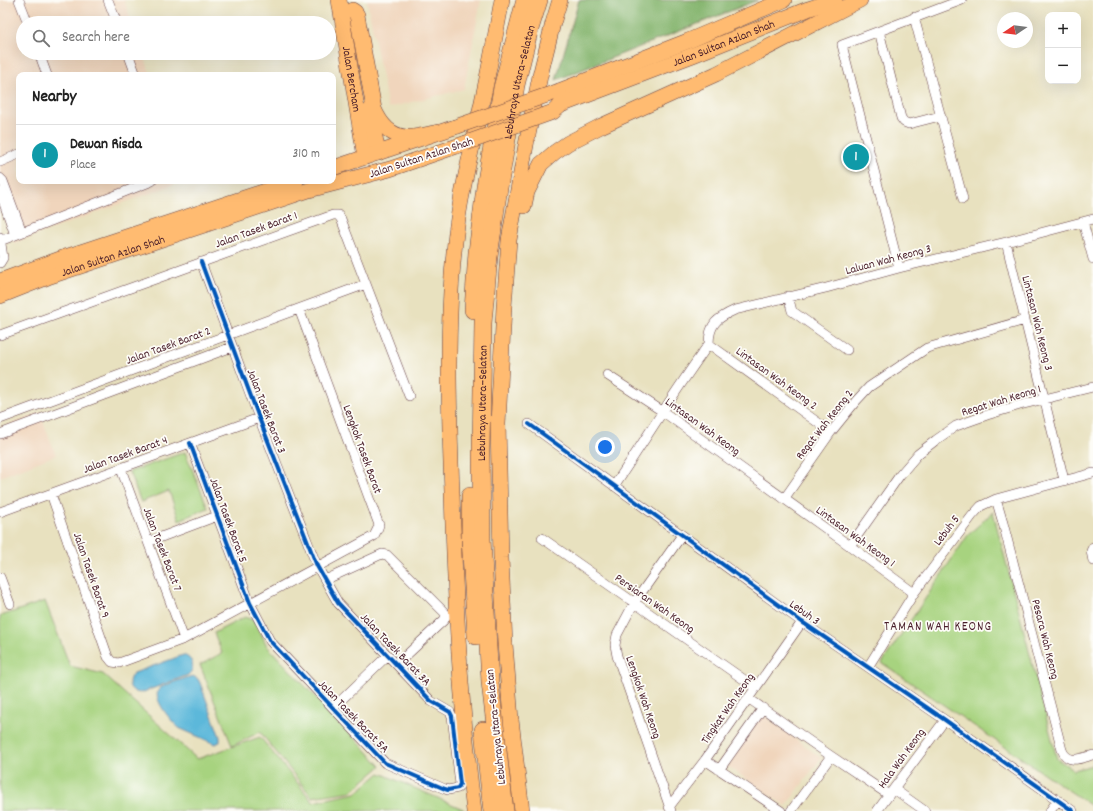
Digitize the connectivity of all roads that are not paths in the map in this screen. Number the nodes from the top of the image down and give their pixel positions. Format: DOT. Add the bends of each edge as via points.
graph roads {
  1 [pos="19,0"];
  2 [pos="108,0"];
  3 [pos="339,0"];
  4 [pos="502,0"];
  5 [pos="525,0"];
  6 [pos="539,0"];
  7 [pos="560,0"];
  8 [pos="820,0"];
  9 [pos="835,0"];
  10 [pos="860,0"];
  11 [pos="962,0"];
  12 [pos="780,1"];
  13 [pos="351,5"];
  14 [pos="808,9"];
  15 [pos="25,16"];
  16 [pos="114,16"];
  17 [pos="914,17"];
  18 [pos="879,31"];
  19 [pos="42,60"];
  20 [pos="131,60"];
  21 [pos="46,72"];
  22 [pos="135,72"];
  23 [pos="560,98"];
  24 [pos="940,116"];
  25 [pos="360,120"];
  26 [pos="438,132"];
  27 [pos="463,136"];
  28 [pos="16,155"];
  29 [pos="372,157"];
  30 [pos="336,161"];
  31 [pos="0,162"];
  32 [pos="336,167"];
  33 [pos="0,178"];
  34 [pos="350,179"];
  35 [pos="336,183"];
  36 [pos="144,184"];
  37 [pos="287,184"];
  38 [pos="331,184"];
  39 [pos="0,192"];
  40 [pos="963,198"];
  41 [pos="1093,219"];
  42 [pos="1083,222"];
  43 [pos="19,234"];
  44 [pos="0,240"];
  45 [pos="1006,242"];
  46 [pos="1093,260"];
  47 [pos="201,262"];
  48 [pos="0,264"];
  49 [pos="899,268"];
  50 [pos="0,281"];
  51 [pos="366,284"];
  52 [pos="0,296"];
  53 [pos="788,296"];
  54 [pos="504,307"];
  55 [pos="298,309"];
  56 [pos="1025,320"];
  57 [pos="0,334"];
  58 [pos="228,335"];
  59 [pos="708,344"];
  60 [pos="232,347"];
  61 [pos="847,350"];
  62 [pos="607,375"];
  63 [pos="1093,387"];
  64 [pos="409,396"];
  65 [pos="1045,399"];
  66 [pos="662,411"];
  67 [pos="259,418"];
  68 [pos="0,419"];
  69 [pos="529,424"];
  70 [pos="831,432"];
  71 [pos="0,434"];
  72 [pos="190,443"];
  73 [pos="121,468"];
  74 [pos="1093,473"];
  75 [pos="1064,480"];
  76 [pos="614,486"];
  77 [pos="51,494"];
  78 [pos="996,498"];
  79 [pos="784,499"];
  80 [pos="0,512"];
  81 [pos="217,516"];
  82 [pos="682,535"];
  83 [pos="542,538"];
  84 [pos="148,542"];
  85 [pos="850,546"];
  86 [pos="1093,547"];
  87 [pos="1093,561"];
  88 [pos="317,566"];
  89 [pos="0,577"];
  90 [pos="325,580"];
  91 [pos="914,593"];
  92 [pos="250,603"];
  93 [pos="634,603"];
  94 [pos="10,604"];
  95 [pos="802,622"];
  96 [pos="184,639"];
  97 [pos="388,656"];
  98 [pos="112,662"];
  99 [pos="397,664"];
  100 [pos="868,667"];
  101 [pos="756,688"];
  102 [pos="748,698"];
  103 [pos="333,708"];
  104 [pos="763,708"];
  105 [pos="945,720"];
  106 [pos="456,743"];
  107 [pos="1093,755"];
  108 [pos="831,756"];
  109 [pos="705,760"];
  110 [pos="719,770"];
  111 [pos="892,792"];
  112 [pos="1058,800"];
  113 [pos="670,809"];
  114 [pos="474,811"];
  115 [pos="492,811"];
  116 [pos="505,811"];
  117 [pos="522,811"];
  118 [pos="781,811"];
  119 [pos="791,811"];
  120 [pos="878,811"];
  121 [pos="925,811"];
  122 [pos="1050,811"];
  123 [pos="1073,811"];
  1 -- 15 [label="street"];
  2 -- 16 [label="street"];
  3 -- 25 [label="main road, Jalan Bercham"];
  4 -- 114 [label="main road" via="484,96 466,172 455,240 450,295 449,416 454,553 459,658"];
  5 -- 115 [label="highway, Lebuhraya Utara–Selatan" via="502,88 485,187 472,320 470,538 480,698"];
  6 -- 116 [label="highway, Lebuhraya Utara–Selatan" via="516,85 489,257 483,323 482,539 490,682"];
  7 -- 54 [label="main road" via="540,76 526,145 509,240"];
  8 -- 14 [label="main road"];
  9 -- 14 [label="main road, Jalan Sultan Azlan Shah"];
  10 -- 54 [label="main road" via="716,74 601,126 568,143 541,164 527,192"];
  11 -- 17 [label="street"];
  12 -- 23 [label="main road, Jalan Sultan Azlan Shah"];
  13 -- 26 [label="main road" via="356,16 374,109 378,118 385,128 396,135 406,137"];
  13 -- 29 [label="main road, Jalan Bercham"];
  14 -- 23 [label="main road, Jalan Sultan Azlan Shah" via="693,55"];
  17 -- 18 [label="street"];
  17 -- 24 [label="street"];
  18 -- 24 [label="street" via="901,118 909,124"];
  18 -- 49 [label="street" via="842,45"];
  19 -- 21 [label="street"];
  20 -- 22 [label="street"];
  23 -- 27 [label="main road, Jalan Sultan Azlan Shah, bridge"];
  24 -- 40 [label="street"];
  25 -- 29 [label="main road, Jalan Bercham"];
  25 -- 30 [label="main road" via="358,142 352,151"];
  26 -- 27 [label="main road, Jalan Sultan Azlan Shah"];
  26 -- 29 [label="main road, Jalan Sultan Azlan Shah"];
  27 -- 29 [label="main road" via="389,162 383,163"];
  27 -- 34 [label="main road, Jalan Sultan Azlan Shah" via="404,164"];
  28 -- 31 [label="street"];
  29 -- 32 [label="main road, Jalan Sultan Azlan Shah"];
  29 -- 34 [label="main road" via="367,170"];
  33 -- 43 [label="street" via="4,181"];
  34 -- 35 [label="main road, Jalan Sultan Azlan Shah"];
  36 -- 43 [label="street"];
  37 -- 50 [label="main road, Jalan Sultan Azlan Shah"];
  38 -- 52 [label="main road, Jalan Sultan Azlan Shah" via="48,277"];
  39 -- 43 [label="street"];
  41 -- 42 [label="street, Laluan Wah Keong 3"];
  42 -- 45 [label="street, Laluan Wah Keong 3"];
  42 -- 46 [label="street"];
  43 -- 44 [label="street"];
  44 -- 48 [label="street" via="3,258"];
  45 -- 49 [label="street, Laluan Wah Keong 3"];
  45 -- 56 [label="street, Lintasan Wah Keong 3"];
  47 -- 51 [label="street, Jalan Tasek Barat 1" via="338,215"];
  47 -- 57 [label="street, Jalan Tasek Barat 1"];
  47 -- 58 [label="street, Jalan Tasek Barat 3"];
  49 -- 53 [label="street, Laluan Wah Keong 3"];
  51 -- 55 [label="street, Jalan Tasek Barat 2"];
  51 -- 64 [label="street, Jalan Tasek Barat 1"];
  53 -- 59 [label="street, Laluan Wah Keong 3" via="726,313 711,328"];
  53 -- 61 [label="street" via="792,311"];
  54 -- 117 [label="main road" via="498,424 500,558 504,644"];
  55 -- 58 [label="street, Jalan Tasek Barat 2"];
  55 -- 88 [label="street, Lengkok Tasek Barat" via="379,525 374,536"];
  56 -- 65 [label="street, Lintasan Wah Keong 3"];
  56 -- 70 [label="street, Regat Wah Keong 2" via="927,348 869,387"];
  58 -- 60 [label="street, Jalan Tasek Barat 3"];
  58 -- 68 [label="street, Jalan Tasek Barat 2"];
  59 -- 66 [label="street, Laluan Wah Keong 3"];
  59 -- 70 [label="street, Lintasan Wah Keong 2"];
  60 -- 67 [label="street, Jalan Tasek Barat 3"];
  60 -- 71 [label="street"];
  62 -- 66 [label="street, Lintasan Wah Keong"];
  63 -- 65 [label="street, Regat Wah Keong 1"];
  65 -- 75 [label="street, Lintasan Wah Keong 3"];
  65 -- 85 [label="street, Regat Wah Keong 1" via="956,426 936,440 918,454 900,475"];
  66 -- 76 [label="street, Laluan Wah Keong 3"];
  66 -- 79 [label="street, Lintasan Wah Keong"];
  67 -- 72 [label="street, Jalan Tasek Barat 4"];
  67 -- 88 [label="street, Jalan Tasek Barat 3"];
  69 -- 76 [label="street, Lebuh 3"];
  70 -- 79 [label="street, Regat Wah Keong 2"];
  72 -- 73 [label="street, Jalan Tasek Barat 4"];
  72 -- 81 [label="street, Jalan Tasek Barat 5"];
  73 -- 77 [label="street, Jalan Tasek Barat 4"];
  73 -- 84 [label="street, Jalan Tasek Barat 7"];
  74 -- 75 [label="street, Lebuh 5"];
  75 -- 78 [label="street, Lebuh 5"];
  76 -- 82 [label="street, Lebuh 3"];
  77 -- 80 [label="street, Jalan Tasek Barat 4"];
  77 -- 98 [label="street, Jalan Tasek Barat 9" via="108,657"];
  78 -- 91 [label="street, Lebuh 5" via="972,516"];
  78 -- 107 [label="street, Pesara Wah Keong" via="1062,750 1066,756 1074,760"];
  79 -- 85 [label="street, Lintasan Wah Keong 1"];
  81 -- 84 [label="street"];
  81 -- 92 [label="street, Jalan Tasek Barat 5"];
  82 -- 93 [label="street, Lengkok Wah Keong"];
  82 -- 95 [label="street, Lebuh 3"];
  83 -- 93 [label="street, Persiaran Wah Keong"];
  84 -- 96 [label="street, Jalan Tasek Barat 7"];
  85 -- 91 [label="street, Lintasan Wah Keong 1"];
  86 -- 87 [label="street"];
  88 -- 90 [label="street, Jalan Tasek Barat 3A"];
  88 -- 92 [label="street, Lengkok Tasek Barat"];
  89 -- 94 [label="street"];
  90 -- 97 [label="street, Jalan Tasek Barat 3A" via="338,603"];
  90 -- 99 [label="street" via="382,554 387,555 445,613 444,620"];
  91 -- 100 [label="street, Lebuh 5"];
  92 -- 96 [label="street, Lengkok Tasek Barat"];
  92 -- 103 [label="street, Jalan Tasek Barat 5A" via="271,644"];
  93 -- 101 [label="street, Persiaran Wah Keong"];
  93 -- 113 [label="street, Lengkok Wah Keong" via="617,635 615,646"];
  95 -- 100 [label="street, Lebuh 3"];
  95 -- 101 [label="street, Tingkat Wah Keong"];
  96 -- 98 [label="street, Lengkok Tasek Barat" via="119,663"];
  97 -- 99 [label="street, Jalan Tasek Barat 3A"];
  97 -- 103 [label="street"];
  99 -- 106 [label="street, Jalan Tasek Barat 3A" via="431,701 450,712"];
  100 -- 105 [label="street, Lebuh 3"];
  101 -- 102 [label="street, Tingkat Wah Keong"];
  102 -- 104 [label="street"];
  102 -- 109 [label="street, Tingkat Wah Keong"];
  103 -- 106 [label="street, Jalan Tasek Barat 5A" via="385,763 448,790 458,788 460,784"];
  104 -- 108 [label="street"];
  104 -- 110 [label="street"];
  105 -- 111 [label="street, Hala Wah Keong"];
  105 -- 112 [label="street, Lebuh 3"];
  108 -- 111 [label="street"];
  108 -- 119 [label="street"];
  109 -- 110 [label="street"];
  109 -- 113 [label="street, Tingkat Wah Keong"];
  110 -- 118 [label="street"];
  111 -- 120 [label="street, Hala Wah Keong"];
  111 -- 121 [label="street"];
  112 -- 122 [label="street"];
  112 -- 123 [label="street, Lebuh 3"];
}
